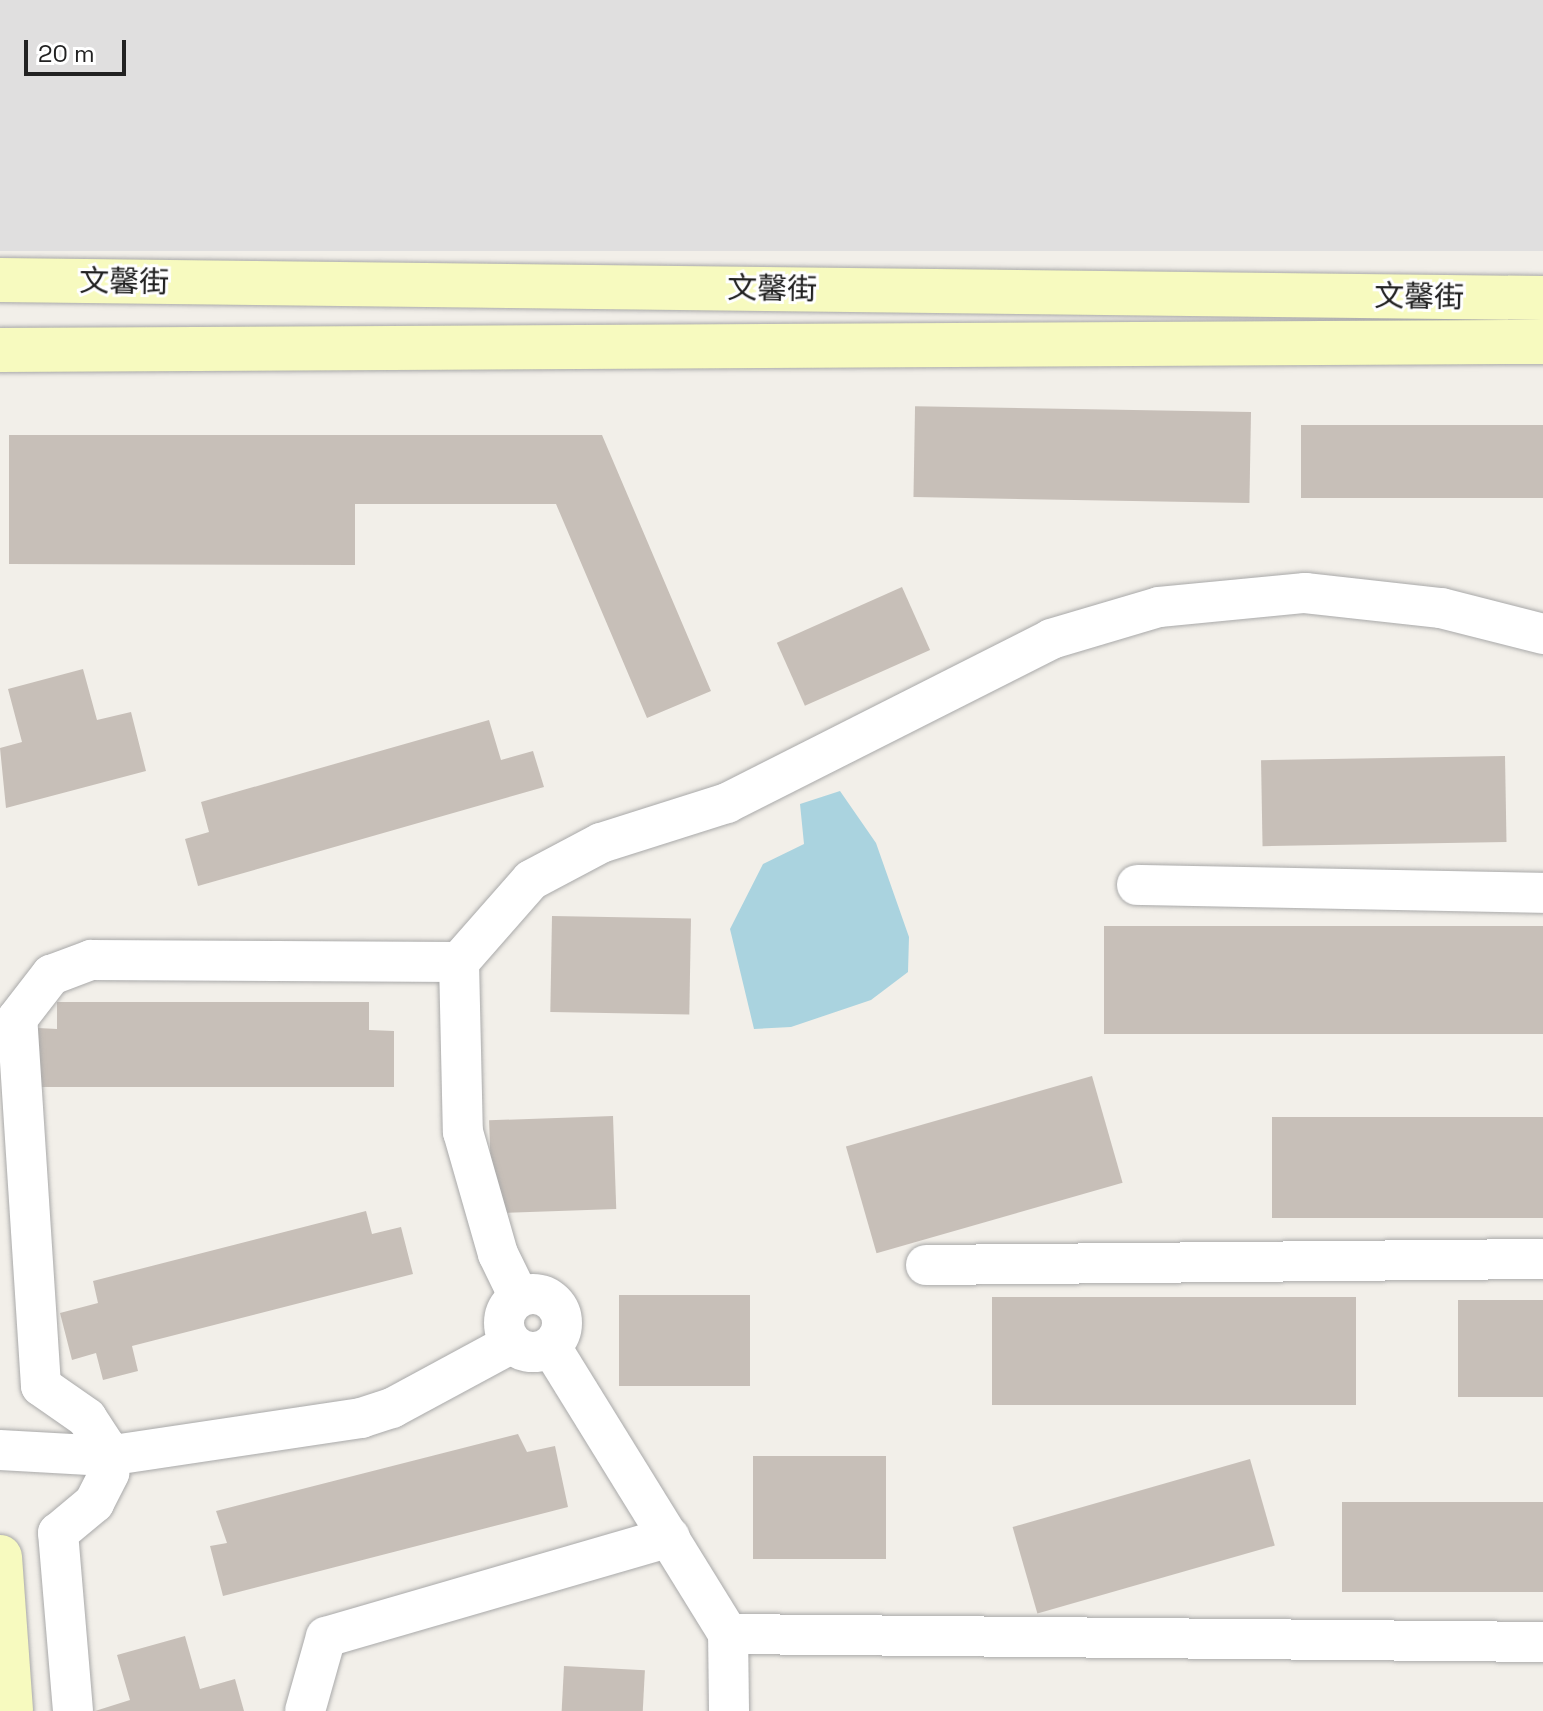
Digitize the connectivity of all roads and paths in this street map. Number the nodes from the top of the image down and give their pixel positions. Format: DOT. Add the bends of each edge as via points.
graph roads {
  1 [pos="0,280"];
  2 [pos="1543,298"];
  3 [pos="1543,342"];
  4 [pos="0,350"];
  5 [pos="1543,634"];
  6 [pos="1137,885"];
  7 [pos="1543,893"];
  8 [pos="459,962"];
  9 [pos="1543,1259"];
  10 [pos="926,1265"];
  11 [pos="532,1345"];
  12 [pos="0,1450"];
  13 [pos="107,1456"];
  14 [pos="670,1537"];
  15 [pos="0,1557"];
  16 [pos="728,1634"];
  17 [pos="1543,1642"];
  18 [pos="11,1711"];
  19 [pos="73,1711"];
  20 [pos="305,1711"];
  21 [pos="729,1711"];
  1 -- 2 [label="main road, 文馨街"];
  3 -- 4 [label="main road, 文馨街"];
  5 -- 8 [label="street" via="1441,608 1305,593 1159,607 1051,639 727,803 601,843 531,880"];
  6 -- 7 [label="street"];
  8 -- 11 [label="street" via="463,1132 490,1228 519,1297 538,1294 555,1303 563,1321"];
  8 -- 13 [label="street" via="91,960 51,975 17,1019 41,1386 87,1418"];
  9 -- 10 [label="street"];
  11 -- 13 [label="street" via="361,1418"];
  11 -- 14 [label="street"];
  12 -- 13 [label="street"];
  13 -- 19 [label="street" via="106,1483 94,1503 58,1533"];
  14 -- 16 [label="street"];
  14 -- 20 [label="street" via="326,1637"];
  15 -- 18 [label="main road"];
  16 -- 17 [label="street"];
  16 -- 21 [label="street"];
}
